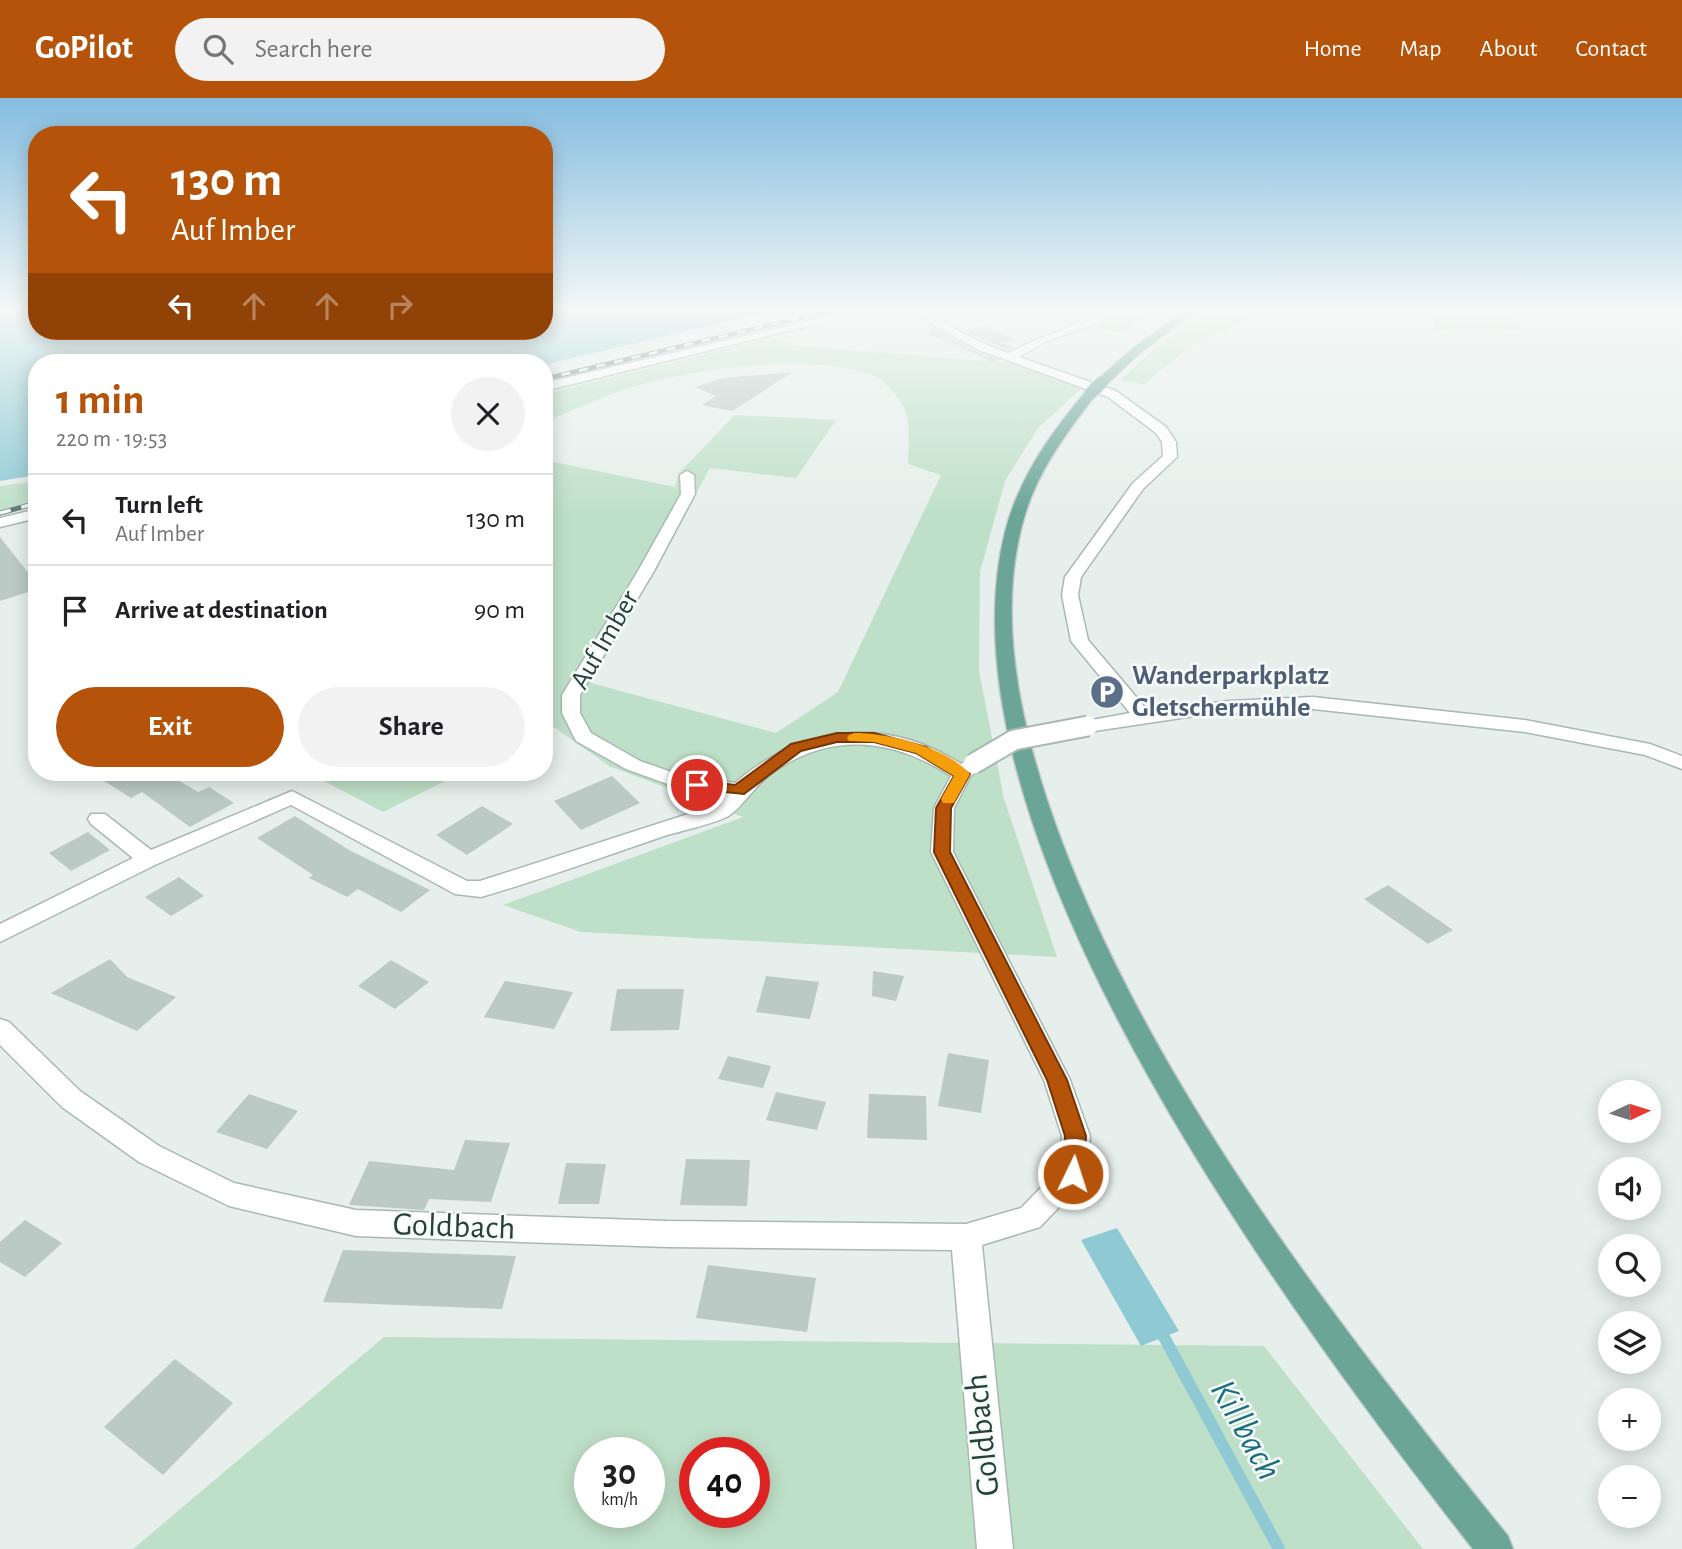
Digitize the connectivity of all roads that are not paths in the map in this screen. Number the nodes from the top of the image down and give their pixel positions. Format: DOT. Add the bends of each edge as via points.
graph roads {
  1 [pos="579,379"];
  2 [pos="1070,379"];
  3 [pos="1106,379"];
  4 [pos="553,385"];
  5 [pos="687,475"];
  6 [pos="28,515"];
  7 [pos="0,523"];
  8 [pos="1143,717"];
  9 [pos="1682,763"];
  10 [pos="968,769"];
  11 [pos="738,790"];
  12 [pos="98,819"];
  13 [pos="149,859"];
  14 [pos="0,934"];
  15 [pos="0,1028"];
  16 [pos="966,1237"];
  17 [pos="995,1549"];
  18 [pos="1496,1549"];
  1 -- 4 [label="street"];
  2 -- 8 [label="street" via="1112,394 1161,430 1169,442 1170,457 1138,486 1073,577 1070,595 1080,641"];
  3 -- 18 [label="main road, bridge" via="1041,457 1016,520 1008,556 1004,631 1010,693 1041,815 1107,973 1227,1182 1324,1324"];
  5 -- 11 [label="street, Auf Imber" via="688,494 571,695 571,713 583,737 633,765 680,782"];
  6 -- 7 [label="street"];
  8 -- 9 [label="street" via="1313,703 1525,726 1650,750"];
  8 -- 10 [label="street, bridge" via="1014,740"];
  10 -- 11 [label="street" via="874,738 837,738 796,748"];
  10 -- 16 [label="street, Goldbach" via="944,808 942,852 1057,1080 1076,1136 1073,1174 1030,1218"];
  11 -- 13 [label="street" via="723,810 481,889 463,888 292,797"];
  12 -- 13 [label="street"];
  13 -- 14 [label="street"];
  15 -- 16 [label="street, Goldbach" via="71,1099 149,1154 229,1194 356,1223 667,1234"];
  16 -- 17 [label="street, Goldbach"];
}
